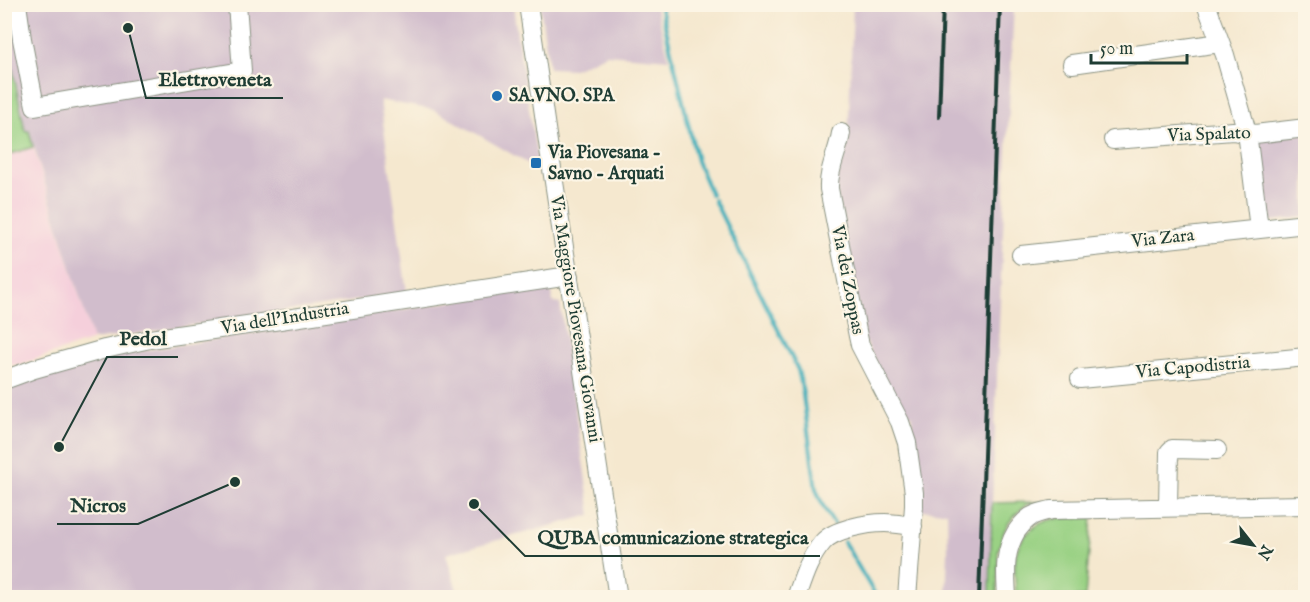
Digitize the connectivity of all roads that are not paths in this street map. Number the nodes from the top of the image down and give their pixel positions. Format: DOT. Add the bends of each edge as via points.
graph roads {
  1 [pos="17,4"];
  2 [pos="237,4"];
  3 [pos="528,4"];
  4 [pos="1206,4"];
  5 [pos="13,41"];
  6 [pos="1220,43"];
  7 [pos="1072,64"];
  8 [pos="1305,128"];
  9 [pos="1247,132"];
  10 [pos="841,133"];
  11 [pos="1113,140"];
  12 [pos="1305,224"];
  13 [pos="1259,229"];
  14 [pos="1021,255"];
  15 [pos="569,276"];
  16 [pos="1305,357"];
  17 [pos="1080,379"];
  18 [pos="4,380"];
  19 [pos="1217,450"];
  20 [pos="1305,505"];
  21 [pos="1168,507"];
  22 [pos="913,526"];
  23 [pos="618,597"];
  24 [pos="796,597"];
  25 [pos="907,597"];
  26 [pos="1007,597"];
  1 -- 5 [label="street"];
  2 -- 5 [label="street" via="242,71 35,106"];
  3 -- 15 [label="street, Via Maggiore Piovesana Giovanni"];
  4 -- 6 [label="street"];
  6 -- 7 [label="street"];
  6 -- 9 [label="street"];
  8 -- 9 [label="street, Via Spalato"];
  9 -- 11 [label="street, Via Spalato"];
  9 -- 13 [label="street"];
  10 -- 22 [label="street, Via dei Zoppas" via="829,173 829,189 860,345 907,443 914,493"];
  12 -- 13 [label="street, Via Zara"];
  13 -- 14 [label="street, Via Zara"];
  15 -- 18 [label="street, Via dell'Industria" via="150,339"];
  15 -- 23 [label="street, Via Maggiore Piovesana Giovanni"];
  16 -- 17 [label="street, Via Capodistria"];
  19 -- 21 [label="street" via="1169,452"];
  20 -- 21 [label="street"];
  21 -- 26 [label="street" via="1051,510 1029,518 1008,548"];
  22 -- 24 [label="street" via="876,524 830,536 808,565"];
  22 -- 25 [label="street, Via dei Zoppas"];
}
